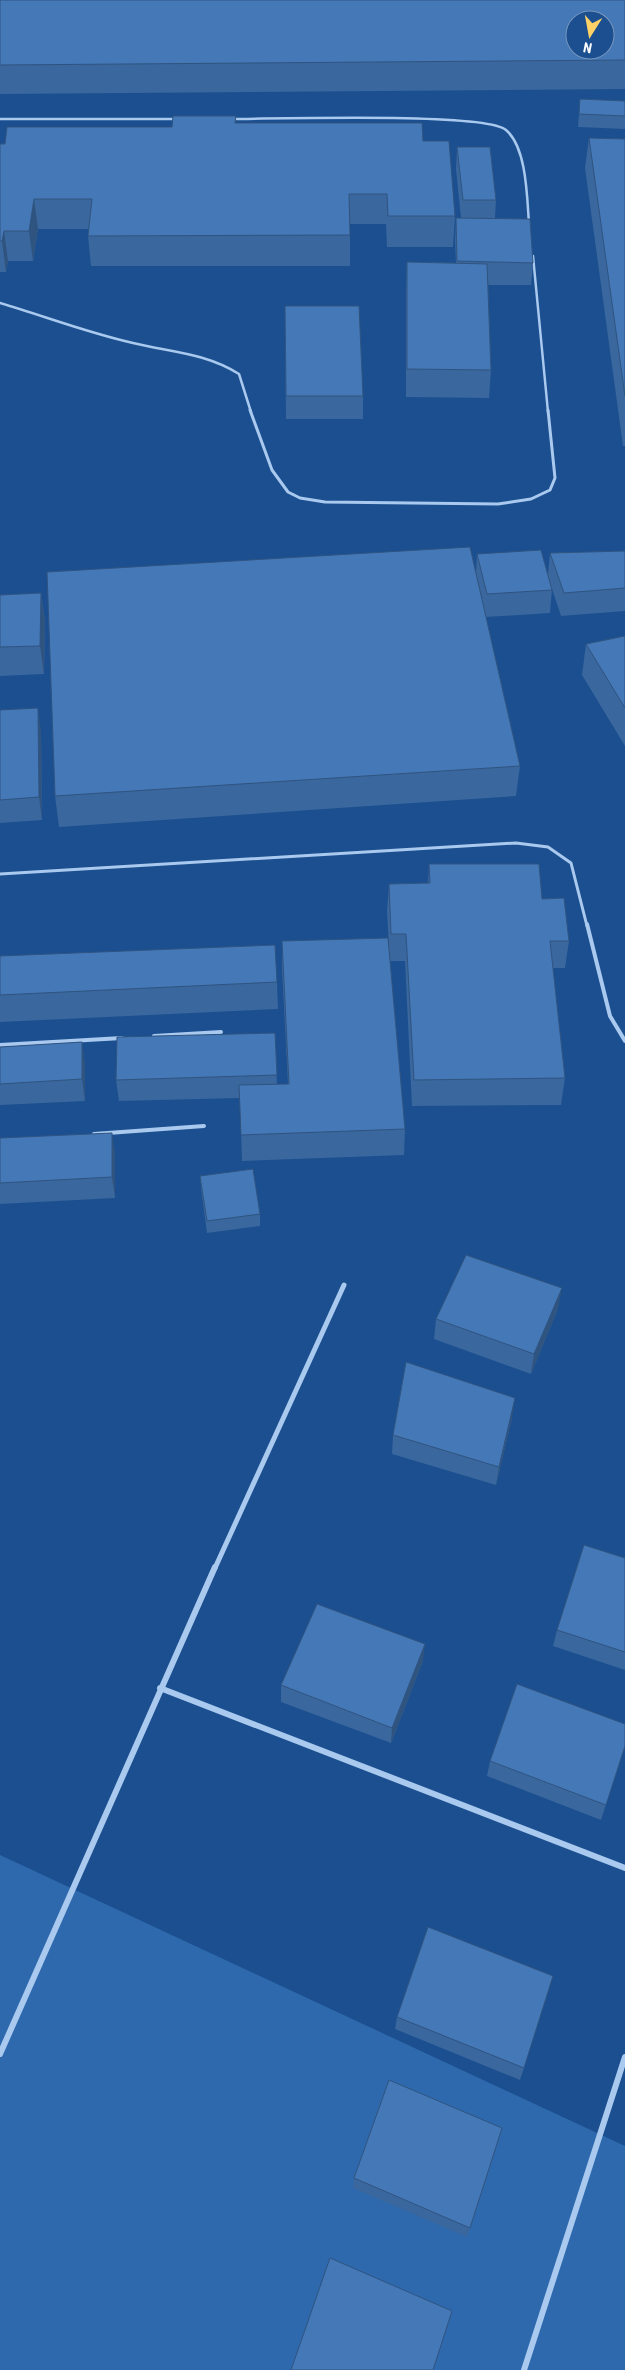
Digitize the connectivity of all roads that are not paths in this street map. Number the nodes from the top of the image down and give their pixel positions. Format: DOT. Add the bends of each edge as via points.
graph roads {
  1 [pos="0,119"];
  2 [pos="180,119"];
  3 [pos="230,119"];
  4 [pos="530,230"];
  5 [pos="532,250"];
  6 [pos="0,303"];
  7 [pos="0,874"];
  8 [pos="222,1032"];
  9 [pos="144,1036"];
  10 [pos="125,1038"];
  11 [pos="625,1041"];
  12 [pos="0,1045"];
  13 [pos="204,1126"];
  14 [pos="87,1134"];
  15 [pos="344,1285"];
  16 [pos="160,1688"];
  17 [pos="625,1868"];
  18 [pos="0,2054"];
  19 [pos="625,2057"];
  20 [pos="524,2370"];
  1 -- 2 [label="lane"];
  3 -- 4 [label="lane" via="439,119 480,121 506,129 517,146 524,170"];
  5 -- 6 [label="lane" via="555,478 550,490 531,500 498,504 325,502 289,493 274,477 239,374 224,364 132,342"];
  7 -- 11 [label="lane" via="516,843 548,847 571,862 610,1016"];
  8 -- 9 [label="lane"];
  10 -- 12 [label="lane"];
  13 -- 14 [label="lane"];
  15 -- 16 [label="street"];
  16 -- 17 [label="street"];
  16 -- 18 [label="street"];
  19 -- 20 [label="street"];
}
